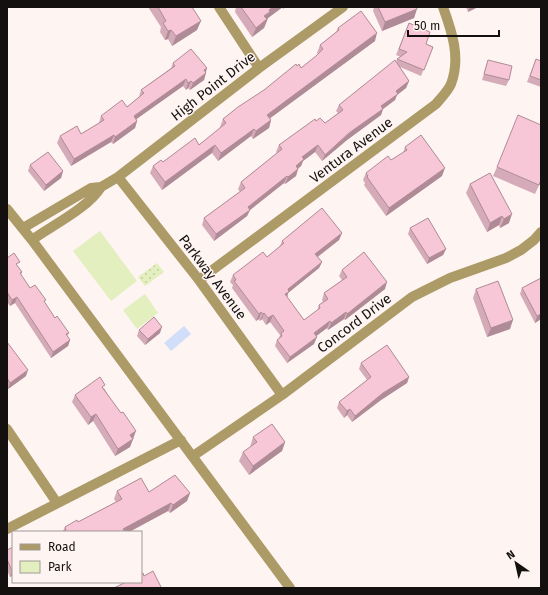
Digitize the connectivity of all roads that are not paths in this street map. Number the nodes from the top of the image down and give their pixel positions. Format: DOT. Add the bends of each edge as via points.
graph roads {
  1 [pos="218,7"];
  2 [pos="343,7"];
  3 [pos="443,7"];
  4 [pos="259,68"];
  5 [pos="118,177"];
  6 [pos="101,187"];
  7 [pos="7,209"];
  8 [pos="23,228"];
  9 [pos="541,232"];
  10 [pos="32,240"];
  11 [pos="199,280"];
  12 [pos="282,395"];
  13 [pos="7,429"];
  14 [pos="181,440"];
  15 [pos="193,456"];
  16 [pos="57,503"];
  17 [pos="7,529"];
  18 [pos="290,588"];
  1 -- 4 [label="street"];
  2 -- 4 [label="street, High Point Drive"];
  3 -- 11 [label="street, Ventura Avenue" via="454,39 456,56 451,85 436,104"];
  4 -- 5 [label="street, High Point Drive"];
  5 -- 6 [label="street, High Point Drive"];
  5 -- 11 [label="street, Parkway Avenue"];
  6 -- 8 [label="street, High Point Drive" via="91,188"];
  6 -- 10 [label="street, High Point Drive" via="85,204"];
  7 -- 8 [label="street"];
  8 -- 10 [label="street"];
  9 -- 12 [label="street, Concord Drive" via="534,240 506,258 432,285 412,297"];
  10 -- 14 [label="street"];
  11 -- 12 [label="street, Parkway Avenue"];
  12 -- 15 [label="street, Concord Drive"];
  13 -- 16 [label="street"];
  14 -- 15 [label="street"];
  14 -- 16 [label="street"];
  15 -- 18 [label="street"];
  16 -- 17 [label="street"];
}
